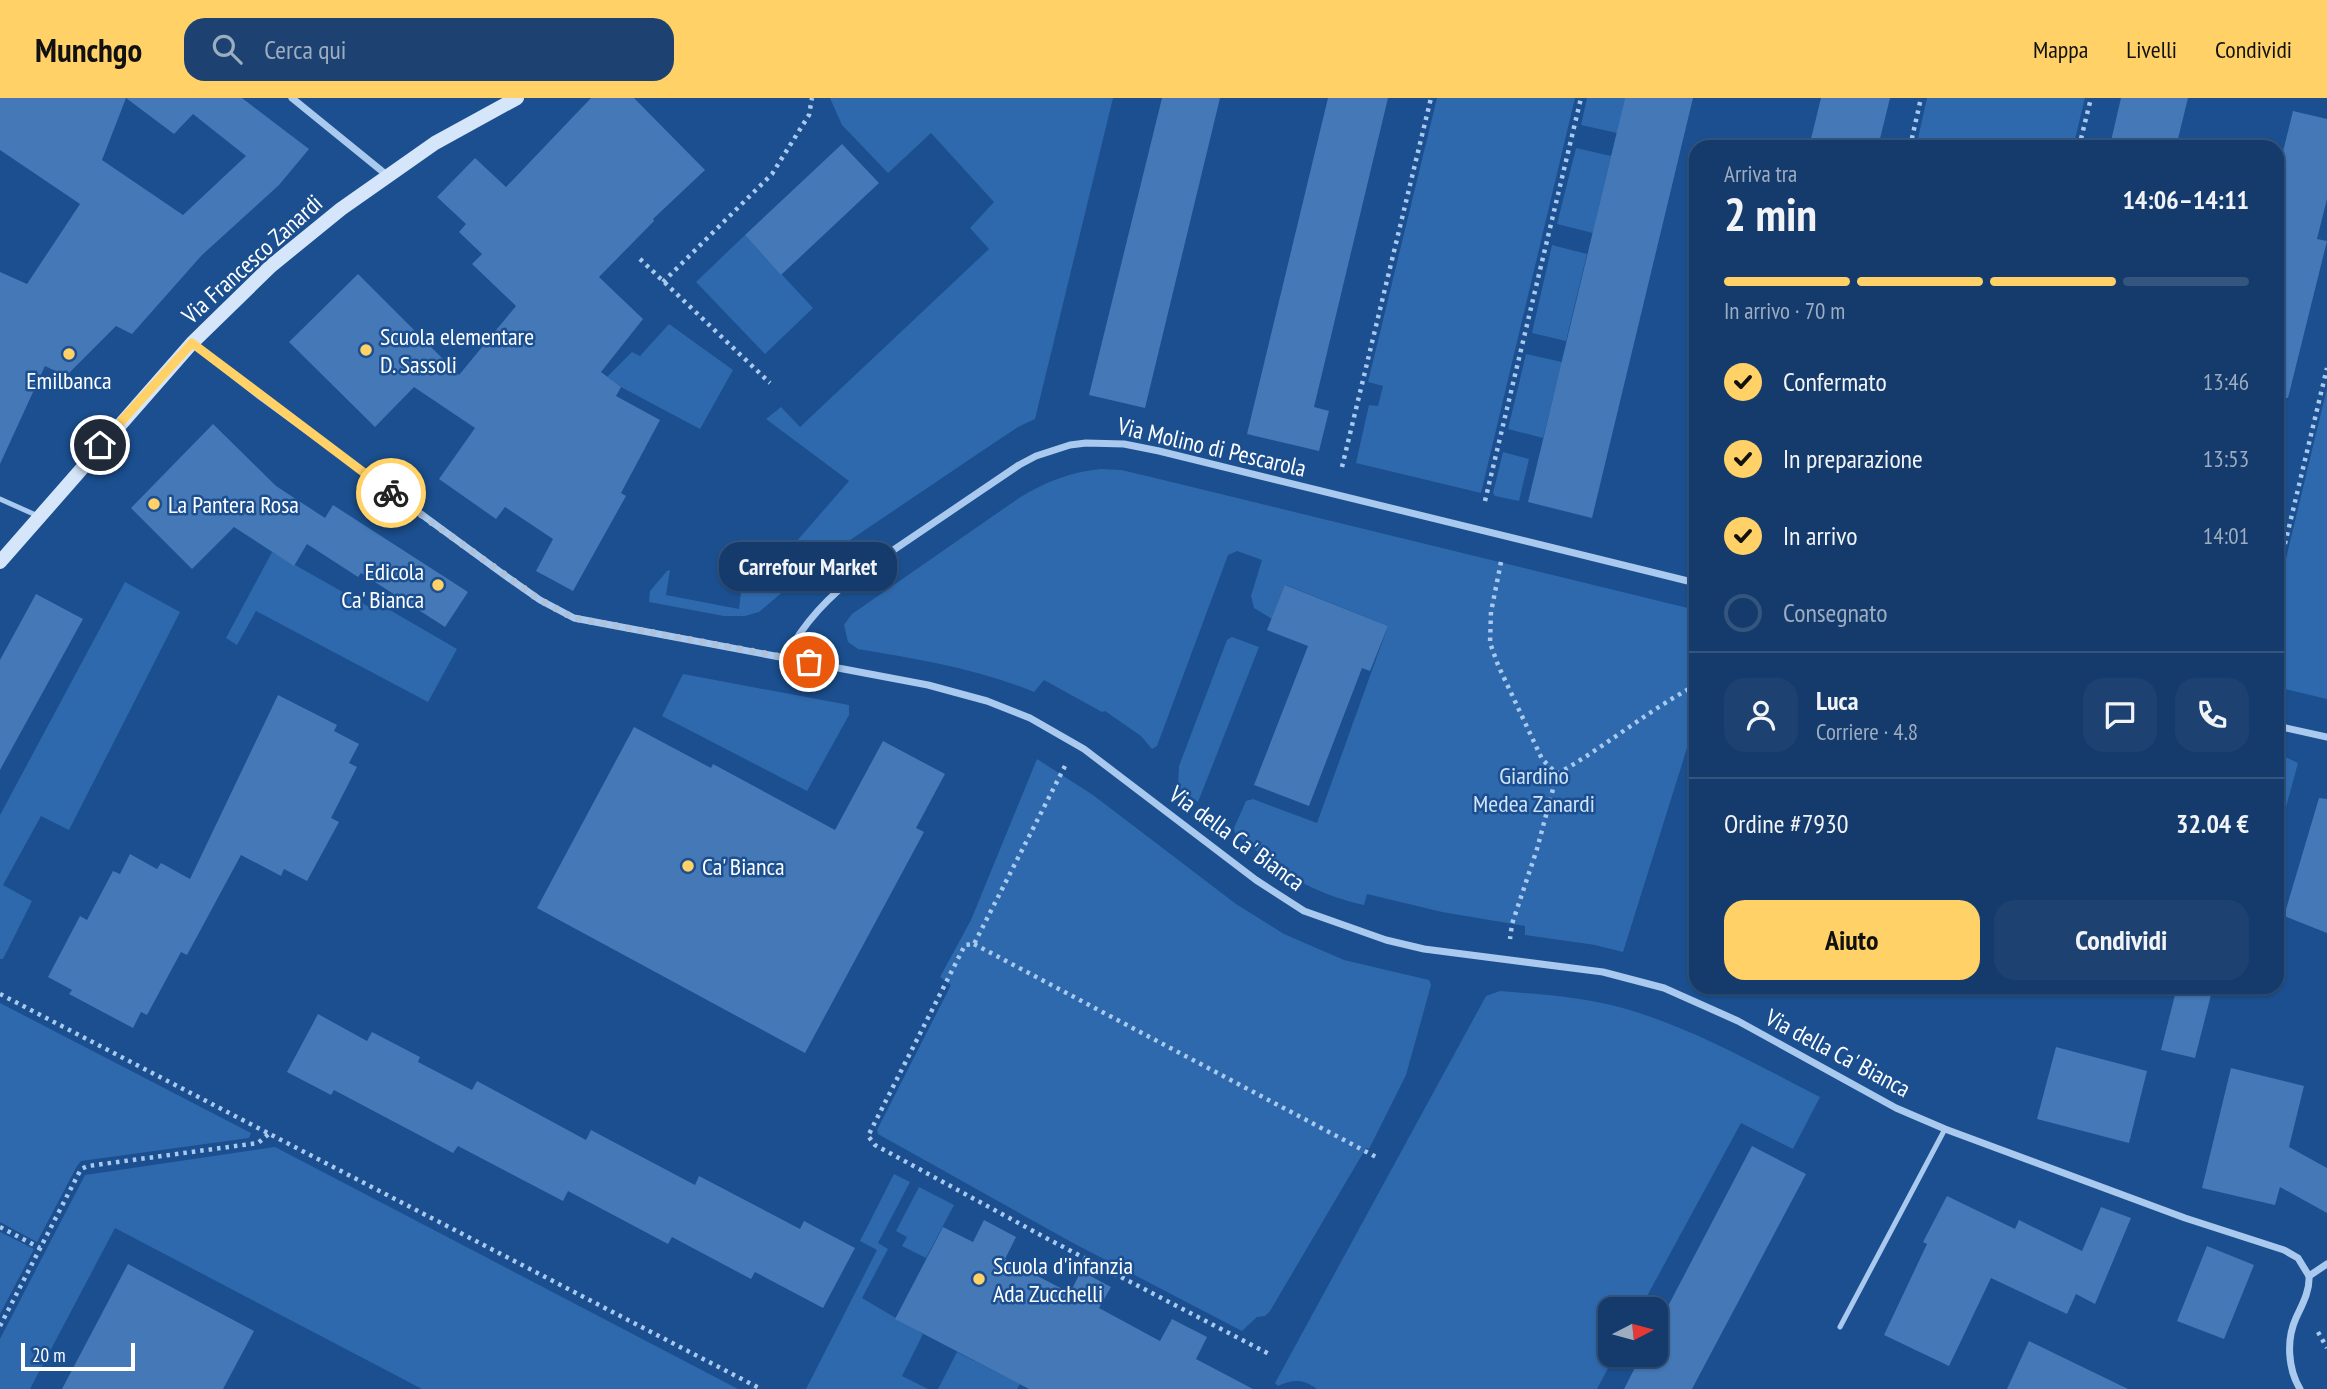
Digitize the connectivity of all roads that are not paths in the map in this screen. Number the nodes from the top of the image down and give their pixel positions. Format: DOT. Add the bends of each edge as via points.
graph roads {
  1 [pos="292,98"];
  2 [pos="517,98"];
  3 [pos="388,176"];
  4 [pos="192,343"];
  5 [pos="0,499"];
  6 [pos="38,516"];
  7 [pos="0,562"];
  8 [pos="1689,581"];
  9 [pos="785,658"];
  10 [pos="2284,728"];
  11 [pos="2327,737"];
  12 [pos="1945,1129"];
  13 [pos="2327,1264"];
  14 [pos="2309,1276"];
  15 [pos="1840,1327"];
  16 [pos="2297,1388"];
  1 -- 3 [label="street"];
  2 -- 3 [label="main road, Via Francesco Zanardi" via="450,133"];
  3 -- 4 [label="main road, Via Francesco Zanardi" via="271,267"];
  4 -- 6 [label="main road, Via Francesco Zanardi"];
  4 -- 9 [label="street, Via della Ca' Bianca" via="550,606 586,621"];
  5 -- 6 [label="lane"];
  6 -- 7 [label="main road, Via Francesco Zanardi"];
  8 -- 9 [label="street, Via Molino di Pescarola" via="1159,451 1086,443 1052,450 1019,465 861,572 810,618"];
  9 -- 12 [label="street, Via della Ca' Bianca" via="956,692 1030,718 1101,760 1256,880 1304,911 1385,940 1603,972 1664,988 1738,1021 1896,1108"];
  10 -- 11 [label="street"];
  12 -- 14 [label="street, Via della Ca' Bianca" via="2284,1250 2298,1258"];
  12 -- 15 [label="lane"];
  13 -- 14 [label="street"];
  14 -- 16 [label="street" via="2292,1331 2290,1356"];
}
